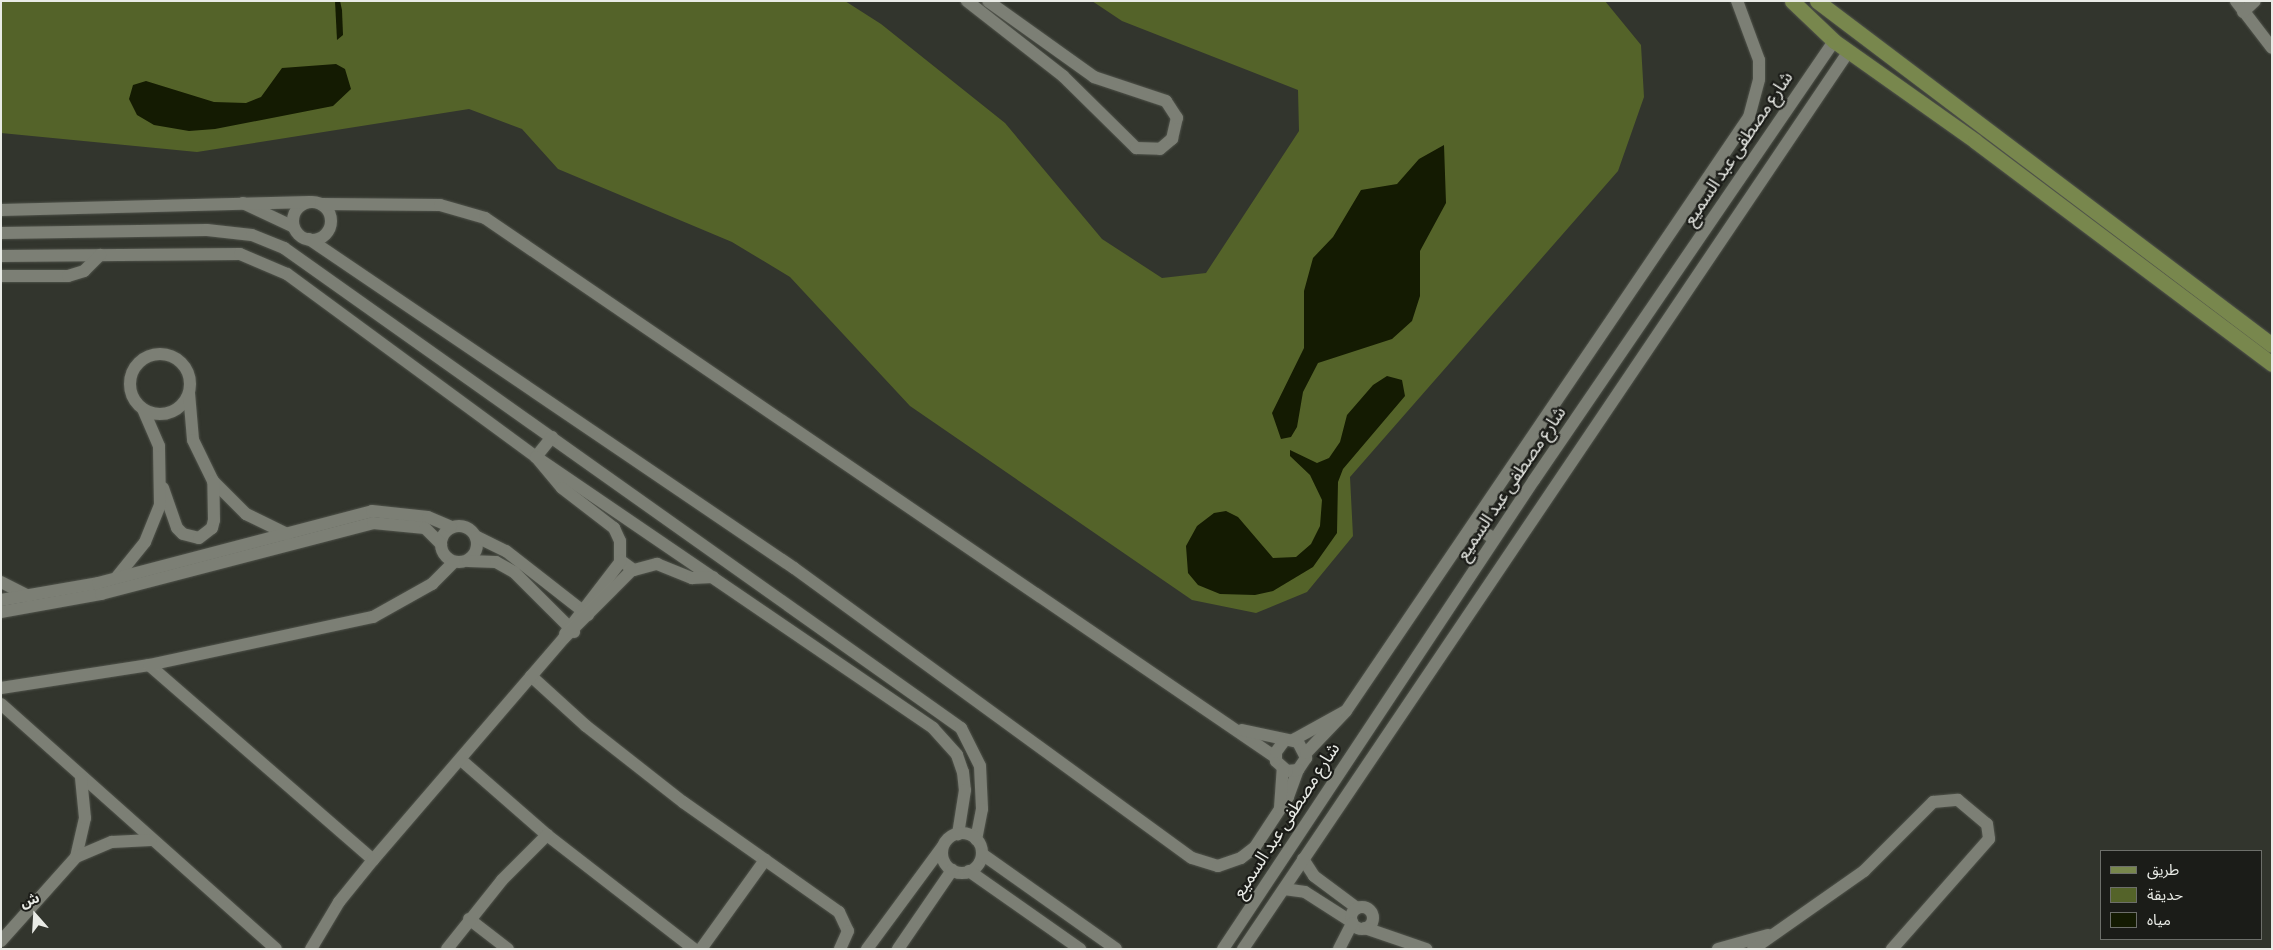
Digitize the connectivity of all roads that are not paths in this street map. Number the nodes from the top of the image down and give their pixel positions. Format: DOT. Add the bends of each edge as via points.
graph roads {
  1 [pos="967,1"];
  2 [pos="988,1"];
  3 [pos="1737,1"];
  4 [pos="1792,1"];
  5 [pos="1817,1"];
  6 [pos="2236,1"];
  7 [pos="2255,1"];
  8 [pos="2243,12"];
  9 [pos="2267,35"];
  10 [pos="1834,41"];
  11 [pos="2272,48"];
  12 [pos="1848,51"];
  13 [pos="243,203"];
  14 [pos="316,203"];
  15 [pos="350,204"];
  16 [pos="1,210"];
  17 [pos="330,216"];
  18 [pos="294,227"];
  19 [pos="1,233"];
  20 [pos="324,235"];
  21 [pos="309,239"];
  22 [pos="100,255"];
  23 [pos="1,256"];
  24 [pos="339,257"];
  25 [pos="1,276"];
  26 [pos="2272,345"];
  27 [pos="2272,364"];
  28 [pos="189,394"];
  29 [pos="143,409"];
  30 [pos="1568,433"];
  31 [pos="552,437"];
  32 [pos="1585,447"];
  33 [pos="536,457"];
  34 [pos="1534,480"];
  35 [pos="213,481"];
  36 [pos="162,486"];
  37 [pos="1556,489"];
  38 [pos="1474,525"];
  39 [pos="451,527"];
  40 [pos="287,534"];
  41 [pos="477,537"];
  42 [pos="1494,539"];
  43 [pos="441,544"];
  44 [pos="468,561"];
  45 [pos="454,562"];
  46 [pos="626,565"];
  47 [pos="713,577"];
  48 [pos="116,578"];
  49 [pos="1,582"];
  50 [pos="29,596"];
  51 [pos="781,599"];
  52 [pos="1,600"];
  53 [pos="1,612"];
  54 [pos="584,612"];
  55 [pos="769,616"];
  56 [pos="568,632"];
  57 [pos="149,665"];
  58 [pos="532,676"];
  59 [pos="1,688"];
  60 [pos="1,704"];
  61 [pos="1346,711"];
  62 [pos="1242,730"];
  63 [pos="1289,741"];
  64 [pos="1306,753"];
  65 [pos="1275,757"];
  66 [pos="461,760"];
  67 [pos="1283,769"];
  68 [pos="1298,770"];
  69 [pos="81,778"];
  70 [pos="1280,808"];
  71 [pos="958,834"];
  72 [pos="547,835"];
  73 [pos="976,839"];
  74 [pos="150,840"];
  75 [pos="943,846"];
  76 [pos="982,854"];
  77 [pos="76,857"];
  78 [pos="1303,859"];
  79 [pos="373,860"];
  80 [pos="765,860"];
  81 [pos="952,870"];
  82 [pos="969,871"];
  83 [pos="1284,889"];
  84 [pos="1357,908"];
  85 [pos="1372,916"];
  86 [pos="469,919"];
  87 [pos="1358,926"];
  88 [pos="1391,934"];
  89 [pos="1772,934"];
  90 [pos="1,941"];
  91 [pos="1341,946"];
  92 [pos="869,948"];
  93 [pos="276,949"];
  94 [pos="311,949"];
  95 [pos="447,949"];
  96 [pos="508,949"];
  97 [pos="694,949"];
  98 [pos="702,949"];
  99 [pos="840,949"];
  100 [pos="898,949"];
  101 [pos="1080,949"];
  102 [pos="1116,949"];
  103 [pos="1223,949"];
  104 [pos="1243,949"];
  105 [pos="1426,949"];
  106 [pos="1718,949"];
  107 [pos="1754,949"];
  108 [pos="1892,949"];
  1 -- 2 [label="street" via="1062,76 1136,148 1160,149 1172,139 1176,118 1166,101 1094,77"];
  3 -- 38 [label="street" via="1759,60 1759,79 1749,117"];
  4 -- 10 [label="main road"];
  5 -- 26 [label="main road"];
  6 -- 8 [label="street"];
  7 -- 8 [label="street"];
  8 -- 9 [label="street"];
  9 -- 11 [label="street"];
  10 -- 12 [label="main road"];
  10 -- 30 [label="street, شارع مصطفى عبد السميع"];
  12 -- 27 [label="main road"];
  12 -- 32 [label="street, شارع مصطفى عبد السميع"];
  13 -- 14 [label="street"];
  13 -- 16 [label="street"];
  13 -- 18 [label="street"];
  14 -- 15 [label="street"];
  14 -- 17 [label="street"];
  14 -- 18 [label="street" via="296,210"];
  15 -- 17 [label="street"];
  15 -- 62 [label="street" via="440,205 485,218"];
  17 -- 20 [label="street"];
  18 -- 21 [label="street"];
  19 -- 31 [label="street" via="207,230 261,238 284,248"];
  20 -- 21 [label="street"];
  20 -- 24 [label="street"];
  21 -- 24 [label="street"];
  22 -- 23 [label="street"];
  22 -- 25 [label="street" via="84,271 68,276"];
  22 -- 33 [label="street" via="257,257 287,274"];
  24 -- 70 [label="street" via="794,568 1192,858 1218,866 1241,858 1255,847"];
  28 -- 29 [label="street" via="169,412"];
  28 -- 29 [label="street" via="188,375 177,360 150,356 131,376 132,394"];
  28 -- 35 [label="street" via="193,440"];
  29 -- 36 [label="street" via="159,446"];
  30 -- 32 [label="street" via="1572,445"];
  30 -- 34 [label="street, شارع مصطفى عبد السميع"];
  31 -- 33 [label="street"];
  31 -- 51 [label="street"];
  32 -- 37 [label="street, شارع مصطفى عبد السميع"];
  33 -- 46 [label="street" via="562,488 614,528"];
  33 -- 47 [label="street"];
  34 -- 37 [label="street" via="1548,478"];
  34 -- 42 [label="street, شارع مصطفى عبد السميع"];
  35 -- 36 [label="street" via="214,520 212,528 199,538 183,534 177,528"];
  35 -- 40 [label="street" via="246,514"];
  36 -- 48 [label="street" via="145,542"];
  37 -- 78 [label="street, شارع مصطفى عبد السميع"];
  38 -- 42 [label="street"];
  38 -- 61 [label="street"];
  39 -- 40 [label="street" via="428,517 372,512"];
  39 -- 41 [label="street" via="470,529"];
  39 -- 43 [label="street"];
  40 -- 48 [label="street"];
  41 -- 44 [label="street" via="476,553"];
  41 -- 54 [label="street" via="506,550"];
  42 -- 103 [label="street, شارع مصطفى عبد السميع"];
  43 -- 45 [label="street" via="444,556"];
  43 -- 53 [label="street" via="425,528 373,523 101,594"];
  44 -- 45 [label="street"];
  44 -- 56 [label="street" via="496,562 514,572"];
  45 -- 57 [label="street" via="432,584 373,617"];
  46 -- 47 [label="street" via="657,564 692,578"];
  46 -- 54 [label="street"];
  47 -- 55 [label="street"];
  48 -- 50 [label="street"];
  49 -- 50 [label="street"];
  50 -- 52 [label="street"];
  51 -- 55 [label="street"];
  51 -- 73 [label="street" via="960,728 980,766 982,810"];
  54 -- 56 [label="street"];
  55 -- 71 [label="street" via="946,740 963,772 965,790"];
  56 -- 58 [label="street"];
  57 -- 59 [label="street"];
  57 -- 79 [label="street"];
  58 -- 66 [label="street"];
  58 -- 80 [label="street" via="586,726"];
  60 -- 69 [label="street"];
  61 -- 63 [label="street"];
  61 -- 64 [label="street"];
  62 -- 63 [label="street"];
  62 -- 65 [label="street"];
  63 -- 64 [label="street"];
  63 -- 65 [label="street"];
  64 -- 68 [label="street"];
  65 -- 67 [label="street"];
  66 -- 72 [label="street"];
  66 -- 79 [label="street"];
  67 -- 68 [label="street"];
  67 -- 70 [label="street"];
  68 -- 70 [label="street"];
  69 -- 74 [label="street"];
  69 -- 77 [label="street" via="85,818"];
  71 -- 73 [label="street"];
  71 -- 75 [label="street"];
  72 -- 86 [label="street"];
  72 -- 97 [label="street"];
  73 -- 76 [label="street"];
  74 -- 77 [label="street" via="112,842"];
  74 -- 93 [label="street"];
  75 -- 81 [label="street" via="944,863"];
  75 -- 92 [label="street"];
  76 -- 82 [label="street"];
  76 -- 102 [label="street"];
  77 -- 90 [label="street"];
  78 -- 83 [label="street, شارع مصطفى عبد السميع"];
  78 -- 84 [label="street" via="1314,876"];
  79 -- 94 [label="street" via="339,902"];
  80 -- 98 [label="street"];
  80 -- 99 [label="street" via="839,912 848,930"];
  81 -- 82 [label="street"];
  81 -- 100 [label="street"];
  82 -- 101 [label="street"];
  83 -- 87 [label="street" via="1305,892"];
  83 -- 104 [label="street, شارع مصطفى عبد السميع"];
  84 -- 85 [label="street" via="1367,908"];
  84 -- 87 [label="street"];
  85 -- 87 [label="street"];
  85 -- 88 [label="street"];
  86 -- 95 [label="street"];
  86 -- 96 [label="street"];
  87 -- 88 [label="street"];
  87 -- 91 [label="street"];
  88 -- 105 [label="street"];
  89 -- 106 [label="street"];
  89 -- 107 [label="street"];
  89 -- 108 [label="street" via="1864,871 1933,802 1958,800 1988,824 1989,839"];
}
